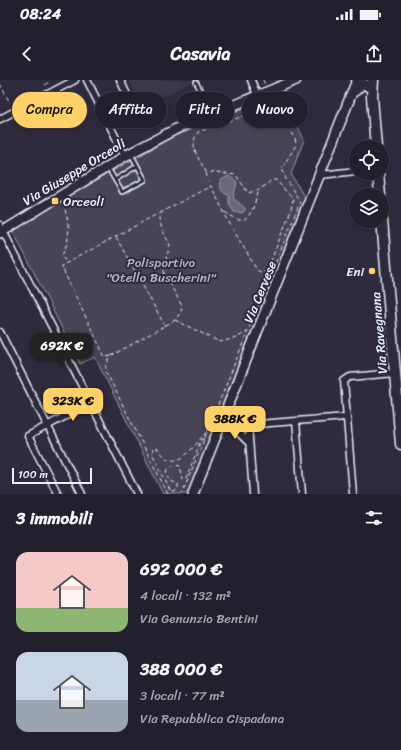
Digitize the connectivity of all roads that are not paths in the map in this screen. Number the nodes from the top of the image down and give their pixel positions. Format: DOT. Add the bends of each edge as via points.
graph roads {
  1 [pos="75,80"];
  2 [pos="87,80"];
  3 [pos="120,80"];
  4 [pos="251,80"];
  5 [pos="296,80"];
  6 [pos="357,80"];
  7 [pos="196,82"];
  8 [pos="370,82"];
  9 [pos="126,92"];
  10 [pos="201,92"];
  11 [pos="256,92"];
  12 [pos="265,92"];
  13 [pos="95,96"];
  14 [pos="350,99"];
  15 [pos="0,119"];
  16 [pos="112,128"];
  17 [pos="178,128"];
  18 [pos="375,140"];
  19 [pos="128,155"];
  20 [pos="137,166"];
  21 [pos="108,167"];
  22 [pos="349,172"];
  23 [pos="320,175"];
  24 [pos="115,180"];
  25 [pos="383,228"];
  26 [pos="1,230"];
  27 [pos="0,332"];
  28 [pos="395,373"];
  29 [pos="90,403"];
  30 [pos="346,417"];
  31 [pos="296,420"];
  32 [pos="222,421"];
  33 [pos="248,424"];
  34 [pos="47,425"];
  35 [pos="239,425"];
  36 [pos="232,426"];
  37 [pos="249,443"];
  38 [pos="401,444"];
  39 [pos="58,494"];
  40 [pos="82,494"];
  41 [pos="136,494"];
  42 [pos="193,494"];
  43 [pos="253,494"];
  44 [pos="302,494"];
  45 [pos="352,494"];
  1 -- 15 [label="street"];
  2 -- 13 [label="street"];
  3 -- 9 [label="street"];
  4 -- 11 [label="street"];
  5 -- 12 [label="main road, Via Giuseppe Orceoli"];
  6 -- 14 [label="main road, Via Cervese"];
  7 -- 10 [label="lane"];
  8 -- 14 [label="main road, Via Cervese" via="361,84"];
  8 -- 18 [label="main road"];
  14 -- 23 [label="main road, Via Cervese"];
  16 -- 19 [label="street"];
  17 -- 19 [label="main road, Via Giuseppe Orceoli"];
  19 -- 20 [label="lane"];
  19 -- 21 [label="main road, Via Giuseppe Orceoli"];
  20 -- 24 [label="lane"];
  20 -- 24 [label="lane" via="145,180 122,192"];
  21 -- 24 [label="lane"];
  21 -- 26 [label="main road, Via Giuseppe Orceoli"];
  22 -- 23 [label="street"];
  23 -- 32 [label="main road, Via Cervese"];
  25 -- 28 [label="main road, Via Ravegnana"];
  26 -- 29 [label="street"];
  27 -- 34 [label="street"];
  28 -- 30 [label="street" via="346,378"];
  28 -- 38 [label="main road, Via Ravegnana"];
  29 -- 34 [label="street"];
  29 -- 41 [label="street"];
  30 -- 31 [label="street"];
  30 -- 45 [label="street"];
  31 -- 33 [label="street"];
  31 -- 44 [label="street"];
  32 -- 35 [label="street"];
  32 -- 36 [label="street"];
  32 -- 42 [label="main road, Via Cervese"];
  33 -- 35 [label="street"];
  33 -- 37 [label="street"];
  34 -- 39 [label="street" via="28,436"];
  34 -- 40 [label="street"];
  35 -- 36 [label="street"];
  36 -- 37 [label="street"];
  37 -- 43 [label="street"];
}
